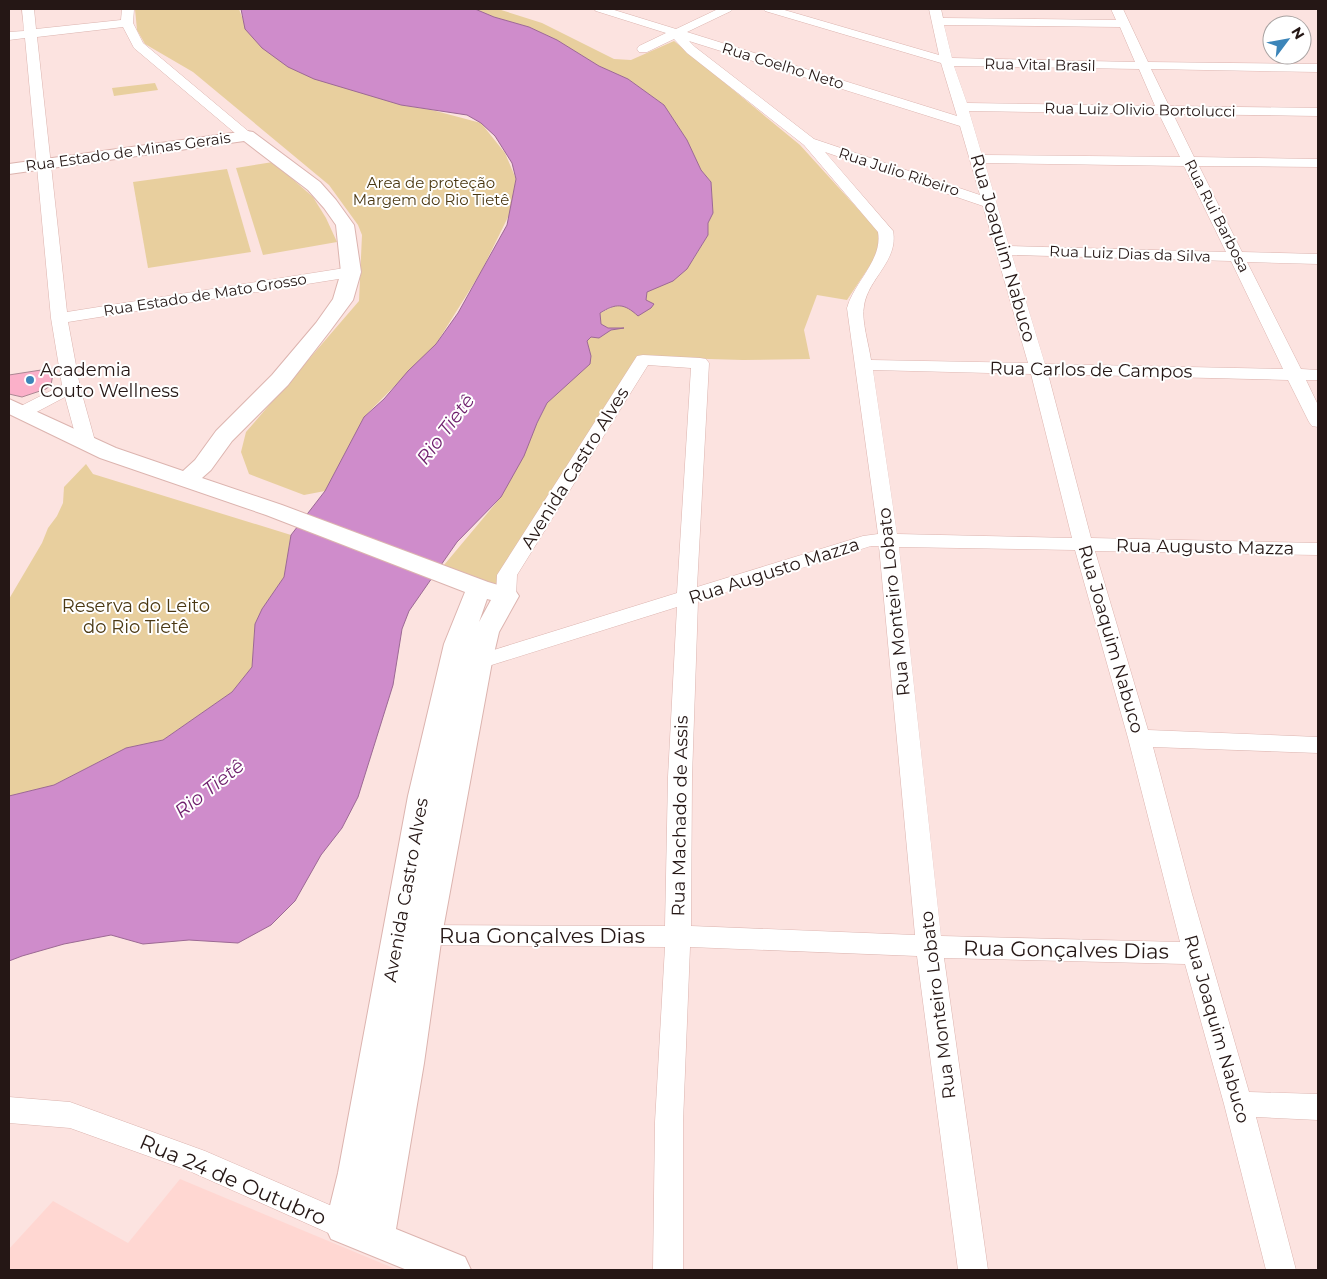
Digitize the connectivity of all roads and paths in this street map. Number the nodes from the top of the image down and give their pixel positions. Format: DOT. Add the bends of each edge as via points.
graph roads {
  1 [pos="28,9"];
  2 [pos="128,9"];
  3 [pos="600,9"];
  4 [pos="727,9"];
  5 [pos="769,9"];
  6 [pos="1117,9"];
  7 [pos="937,15"];
  8 [pos="127,23"];
  9 [pos="1124,24"];
  10 [pos="676,33"];
  11 [pos="30,34"];
  12 [pos="9,36"];
  13 [pos="643,49"];
  14 [pos="946,61"];
  15 [pos="1143,66"];
  16 [pos="1318,68"];
  17 [pos="1164,110"];
  18 [pos="1318,112"];
  19 [pos="963,115"];
  20 [pos="247,136"];
  21 [pos="809,142"];
  22 [pos="978,159"];
  23 [pos="1189,162"];
  24 [pos="1318,163"];
  25 [pos="44,164"];
  26 [pos="9,169"];
  27 [pos="989,202"];
  28 [pos="1002,250"];
  29 [pos="1237,257"];
  30 [pos="1318,259"];
  31 [pos="351,272"];
  32 [pos="59,318"];
  33 [pos="700,363"];
  34 [pos="864,365"];
  35 [pos="1038,369"];
  36 [pos="1295,375"];
  37 [pos="1318,375"];
  38 [pos="71,387"];
  39 [pos="16,409"];
  40 [pos="1318,422"];
  41 [pos="224,436"];
  42 [pos="86,441"];
  43 [pos="220,470"];
  44 [pos="191,481"];
  45 [pos="236,498"];
  46 [pos="886,539"];
  47 [pos="1083,544"];
  48 [pos="1318,549"];
  49 [pos="487,584"];
  50 [pos="687,598"];
  51 [pos="479,662"];
  52 [pos="1139,738"];
  53 [pos="1318,746"];
  54 [pos="412,935"];
  55 [pos="678,937"];
  56 [pos="930,946"];
  57 [pos="1195,953"];
  58 [pos="1238,1104"];
  59 [pos="1318,1107"];
  60 [pos="9,1110"];
  61 [pos="360,1233"];
  62 [pos="452,1270"];
  63 [pos="668,1270"];
  64 [pos="973,1270"];
  65 [pos="1281,1270"];
  1 -- 11 [label="street"];
  2 -- 8 [label="street"];
  3 -- 10 [label="street, Rua Coelho Neto"];
  4 -- 10 [label="street"];
  5 -- 14 [label="street, Rua Vital Brasil"];
  6 -- 9 [label="street, Rua Rui Barbosa"];
  7 -- 9 [label="street"];
  7 -- 14 [label="street, Rua Joaquim Nabuco"];
  8 -- 11 [label="street"];
  8 -- 20 [label="street" via="138,45"];
  9 -- 15 [label="street, Rua Rui Barbosa"];
  10 -- 13 [label="street"];
  10 -- 19 [label="street, Rua Coelho Neto"];
  10 -- 21 [label="street, Rua Monteiro Lobato" via="690,50"];
  11 -- 12 [label="street"];
  11 -- 25 [label="street"];
  14 -- 15 [label="street, Rua Vital Brasil"];
  14 -- 19 [label="street, Rua Joaquim Nabuco"];
  15 -- 16 [label="street, Rua Vital Brasil"];
  15 -- 17 [label="street, Rua Rui Barbosa"];
  17 -- 18 [label="street, Rua Luiz Olivio Bortolucci"];
  17 -- 19 [label="street, Rua Luiz Olivio Bortolucci"];
  17 -- 23 [label="street, Rua Rui Barbosa"];
  19 -- 22 [label="street, Rua Joaquim Nabuco"];
  20 -- 25 [label="street, Rua Estado de Minas Gerais"];
  20 -- 31 [label="street" via="314,186 330,204 345,225"];
  21 -- 27 [label="street, Rua Julio Ribeiro"];
  21 -- 34 [label="street, Rua Monteiro Lobato" via="888,238 870,279 856,300"];
  22 -- 23 [label="street"];
  22 -- 27 [label="street, Rua Joaquim Nabuco"];
  23 -- 24 [label="street"];
  23 -- 29 [label="street, Rua Rui Barbosa"];
  25 -- 26 [label="street, Rua Estado de Minas Gerais"];
  25 -- 32 [label="street"];
  27 -- 28 [label="street, Rua Joaquim Nabuco"];
  28 -- 29 [label="street, Rua Luiz Dias da Silva"];
  28 -- 35 [label="street, Rua Joaquim Nabuco"];
  29 -- 30 [label="street, Rua Luiz Dias da Silva"];
  29 -- 36 [label="street, Rua Rui Barbosa"];
  31 -- 32 [label="street, Rua Estado de Mato Grosso"];
  31 -- 41 [label="street" via="343,300 323,327 260,402"];
  32 -- 38 [label="street"];
  33 -- 49 [label="street, Avenida Castro Alves" via="643,360"];
  33 -- 50 [label="street, Rua Machado de Assis"];
  34 -- 35 [label="street, Rua Carlos de Campos"];
  34 -- 46 [label="street, Rua Monteiro Lobato" via="884,500"];
  35 -- 36 [label="street, Rua Carlos de Campos"];
  35 -- 47 [label="street, Rua Joaquim Nabuco"];
  36 -- 37 [label="street, Rua Carlos de Campos"];
  36 -- 40 [label="street, Rua Rui Barbosa"];
  38 -- 39 [label="street"];
  38 -- 42 [label="street"];
  39 -- 42 [label="street"];
  41 -- 43 [label="street"];
  41 -- 44 [label="street"];
  42 -- 44 [label="street" via="108,453"];
  43 -- 44 [label="street"];
  43 -- 45 [label="street"];
  44 -- 45 [label="street"];
  45 -- 49 [label="street"];
  46 -- 47 [label="street, Rua Augusto Mazza"];
  46 -- 50 [label="street, Rua Augusto Mazza" via="870,540"];
  46 -- 56 [label="street, Rua Monteiro Lobato"];
  47 -- 48 [label="street, Rua Augusto Mazza"];
  47 -- 52 [label="street, Rua Joaquim Nabuco"];
  49 -- 51 [label="street, Avenida Castro Alves" via="486,632"];
  49 -- 54 [label="street, Avenida Castro Alves" via="456,644 423,796"];
  50 -- 51 [label="street, Rua Augusto Mazza"];
  50 -- 55 [label="street, Rua Machado de Assis"];
  51 -- 54 [label="street, Avenida Castro Alves"];
  52 -- 53 [label="street"];
  52 -- 57 [label="street, Rua Joaquim Nabuco"];
  54 -- 55 [label="street, Rua Gonçalves Dias"];
  54 -- 61 [label="street, Avenida Castro Alves" via="407,1063"];
  55 -- 56 [label="street, Rua Gonçalves Dias"];
  55 -- 63 [label="street, Rua Machado de Assis" via="669,1122"];
  56 -- 57 [label="street, Rua Gonçalves Dias"];
  56 -- 64 [label="street, Rua Monteiro Lobato"];
  57 -- 58 [label="street, Rua Joaquim Nabuco"];
  58 -- 59 [label="street"];
  58 -- 65 [label="street, Rua Joaquim Nabuco"];
  60 -- 61 [label="street, Rua 24 de Outubro" via="70,1115 195,1160"];
  61 -- 62 [label="street, Rua 24 de Outubro"];
}
